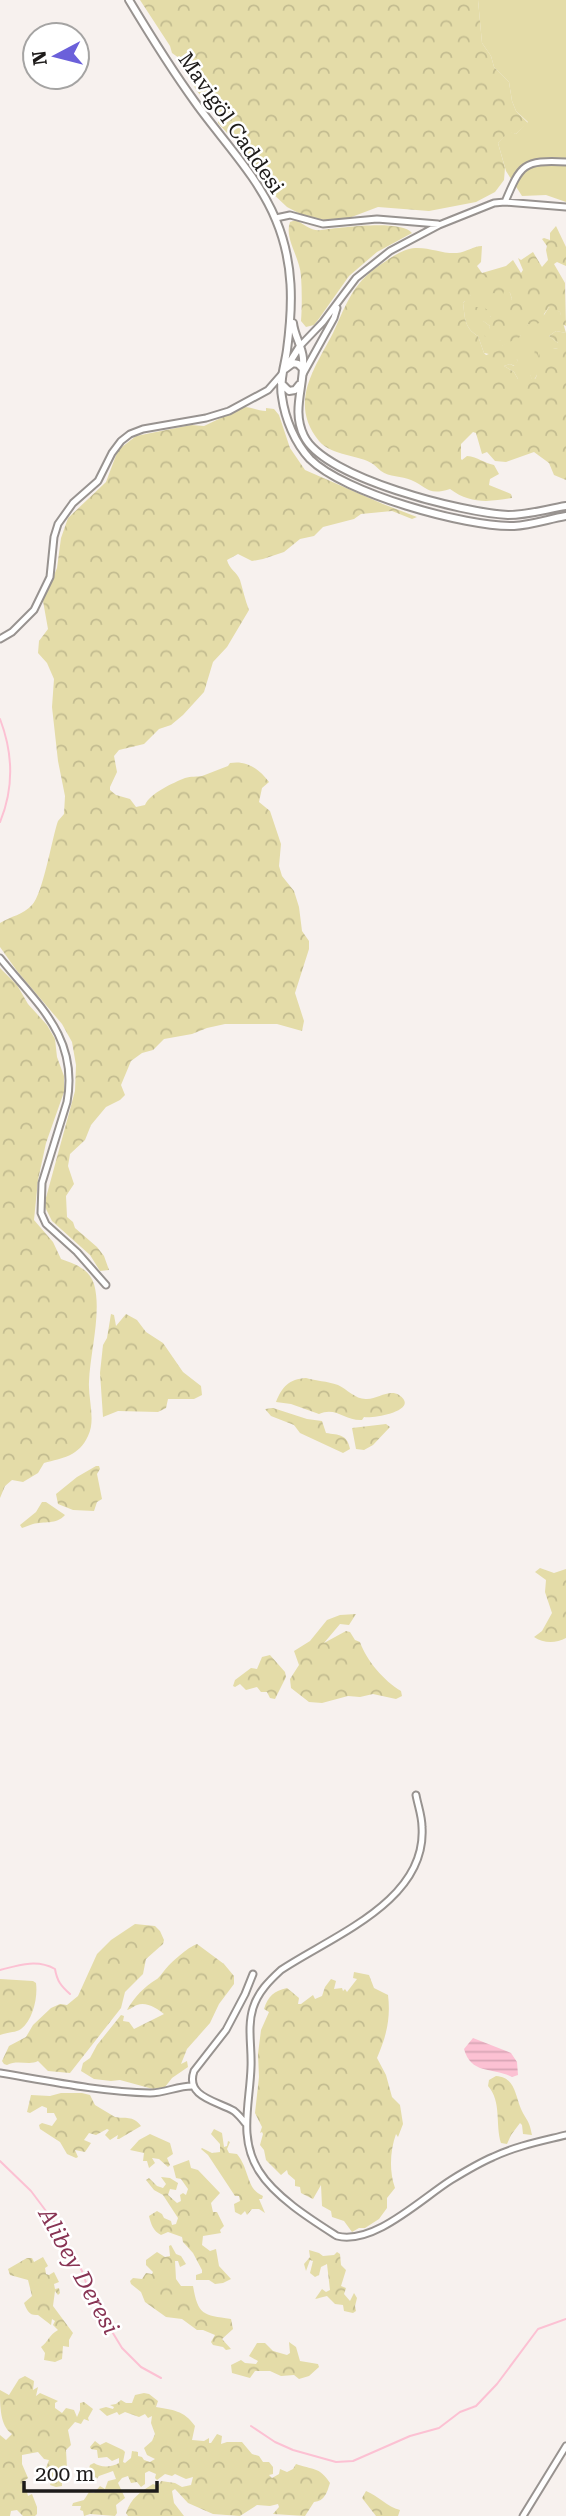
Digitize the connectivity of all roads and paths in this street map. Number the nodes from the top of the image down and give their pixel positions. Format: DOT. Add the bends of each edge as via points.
graph roads {
  1 [pos="128,0"];
  2 [pos="566,162"];
  3 [pos="505,202"];
  4 [pos="566,207"];
  5 [pos="276,218"];
  6 [pos="439,225"];
  7 [pos="339,302"];
  8 [pos="292,314"];
  9 [pos="310,336"];
  10 [pos="296,337"];
  11 [pos="300,346"];
  12 [pos="286,368"];
  13 [pos="302,377"];
  14 [pos="285,392"];
  15 [pos="262,394"];
  16 [pos="566,506"];
  17 [pos="566,516"];
  18 [pos="0,639"];
  19 [pos="0,958"];
  20 [pos="106,1285"];
  21 [pos="416,1795"];
  22 [pos="253,1975"];
  23 [pos="0,2073"];
  24 [pos="192,2086"];
  25 [pos="246,2124"];
  26 [pos="566,2135"];
  27 [pos="566,2446"];
  28 [pos="523,2516"];
  1 -- 5 [label="main road, Mavigöl Caddesi"];
  2 -- 3 [label="street" via="525,166"];
  3 -- 4 [label="street"];
  3 -- 6 [label="street"];
  5 -- 6 [label="street" via="290,215 323,225 377,219"];
  5 -- 8 [label="main road, Mavigöl Caddesi" via="290,271"];
  6 -- 7 [label="street" via="381,256 356,278"];
  7 -- 9 [label="street"];
  7 -- 13 [label="street"];
  8 -- 10 [label="main road, Mavigöl Caddesi"];
  8 -- 12 [label="main road, Mavigöl Caddesi"];
  9 -- 10 [label="street"];
  9 -- 11 [label="street"];
  10 -- 11 [label="main road, Mavigöl Caddesi"];
  11 -- 12 [label="main road"];
  11 -- 13 [label="main road, Mavigöl Caddesi"];
  12 -- 13 [label="main road" via="296,363"];
  12 -- 14 [label="main road, Mavigöl Caddesi" via="281,383"];
  12 -- 15 [label="street"];
  13 -- 14 [label="main road" via="295,390"];
  13 -- 16 [label="main road, Mavigöl Caddesi" via="299,425 313,449 335,465 401,492 490,513 519,515"];
  14 -- 15 [label="street"];
  14 -- 17 [label="main road, Mavigöl Caddesi" via="288,421 303,451 342,480 398,502 488,524 517,526"];
  15 -- 18 [label="street" via="221,414 143,429 121,441 98,481 58,524 50,577 34,610"];
  19 -- 20 [label="street" via="59,1032 69,1064 70,1088 42,1183 41,1213"];
  21 -- 25 [label="street" via="422,1841 407,1882 370,1915 281,1970 257,1999 251,2017"];
  22 -- 24 [label="street" via="230,2023 194,2071"];
  23 -- 24 [label="street" via="152,2093"];
  24 -- 25 [label="street" via="237,2113"];
  25 -- 26 [label="street" via="252,2157 266,2181 328,2230 346,2238 382,2227 493,2157"];
  27 -- 28 [label="street"];
}
